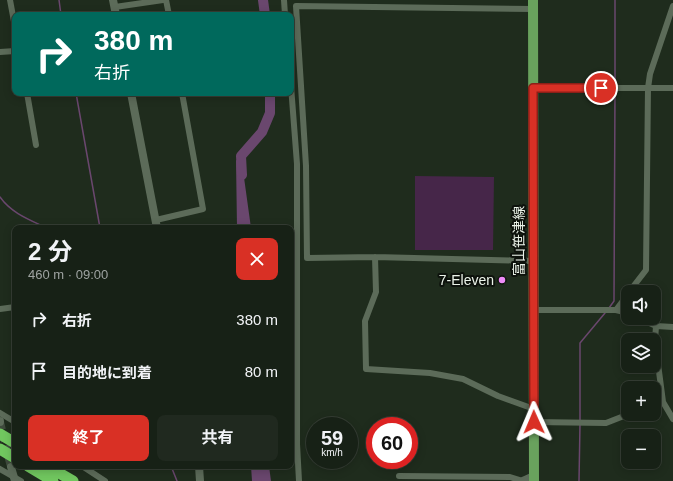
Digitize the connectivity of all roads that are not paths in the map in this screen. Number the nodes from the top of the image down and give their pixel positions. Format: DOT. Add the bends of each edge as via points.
graph roads {
  1 [pos="10,0"];
  2 [pos="165,0"];
  3 [pos="284,0"];
  4 [pos="430,0"];
  5 [pos="479,0"];
  6 [pos="354,3"];
  7 [pos="533,4"];
  8 [pos="673,6"];
  9 [pos="115,7"];
  10 [pos="430,8"];
  11 [pos="479,8"];
  12 [pos="12,12"];
  13 [pos="168,12"];
  14 [pos="285,12"];
  15 [pos="12,51"];
  16 [pos="0,52"];
  17 [pos="533,88"];
  18 [pos="648,88"];
  19 [pos="673,88"];
  20 [pos="28,96"];
  21 [pos="132,96"];
  22 [pos="183,96"];
  23 [pos="292,96"];
  24 [pos="36,145"];
  25 [pos="156,224"];
  26 [pos="375,257"];
  27 [pos="533,261"];
  28 [pos="635,285"];
  29 [pos="621,303"];
  30 [pos="12,307"];
  31 [pos="0,309"];
  32 [pos="533,310"];
  33 [pos="616,310"];
  34 [pos="621,311"];
  35 [pos="656,326"];
  36 [pos="673,327"];
  37 [pos="663,402"];
  38 [pos="534,409"];
  39 [pos="0,413"];
  40 [pos="621,417"];
  41 [pos="673,419"];
  42 [pos="12,420"];
  43 [pos="534,422"];
  44 [pos="0,434"];
  45 [pos="0,437"];
  46 [pos="12,441"];
  47 [pos="12,444"];
  48 [pos="0,449"];
  49 [pos="12,462"];
  50 [pos="0,469"];
  51 [pos="14,469"];
  52 [pos="33,469"];
  53 [pos="52,469"];
  54 [pos="87,469"];
  55 [pos="199,469"];
  56 [pos="399,476"];
  57 [pos="534,478"];
  58 [pos="16,480"];
  59 [pos="53,481"];
  60 [pos="72,481"];
  61 [pos="105,481"];
  62 [pos="200,481"];
  63 [pos="299,481"];
  64 [pos="523,481"];
  1 -- 12 [label="street"];
  2 -- 9 [label="street"];
  2 -- 13 [label="street"];
  3 -- 14 [label="street"];
  4 -- 10 [label="street"];
  5 -- 11 [label="street"];
  6 -- 10 [label="street"];
  6 -- 26 [label="street" via="296,6 306,166 307,258"];
  7 -- 11 [label="street"];
  7 -- 17 [label="main road, 富山笹津線"];
  8 -- 18 [label="street" via="650,74"];
  10 -- 11 [label="street"];
  15 -- 16 [label="street"];
  17 -- 18 [label="street"];
  17 -- 27 [label="main road, 富山笹津線"];
  18 -- 19 [label="street"];
  18 -- 28 [label="street" via="646,270"];
  20 -- 24 [label="street"];
  21 -- 25 [label="street"];
  22 -- 25 [label="street" via="203,209"];
  23 -- 63 [label="street" via="297,164"];
  26 -- 27 [label="street"];
  26 -- 38 [label="street" via="376,292 365,321 366,369 430,373 463,379 498,396"];
  27 -- 32 [label="main road, 富山笹津線"];
  29 -- 33 [label="street"];
  30 -- 31 [label="street"];
  32 -- 33 [label="street"];
  32 -- 38 [label="main road, 富山笹津線"];
  33 -- 34 [label="street"];
  35 -- 36 [label="street"];
  35 -- 37 [label="street" via="655,341"];
  37 -- 41 [label="street"];
  38 -- 43 [label="main road, 富山笹津線"];
  39 -- 42 [label="street"];
  40 -- 43 [label="street" via="606,423"];
  43 -- 57 [label="main road, 富山笹津線"];
  44 -- 46 [label="highway"];
  45 -- 47 [label="highway"];
  48 -- 49 [label="highway"];
  50 -- 58 [label="street"];
  51 -- 58 [label="street"];
  52 -- 59 [label="highway"];
  53 -- 60 [label="highway"];
  54 -- 61 [label="street"];
  55 -- 62 [label="street"];
  56 -- 64 [label="street" via="510,477"];
  57 -- 64 [label="street"];
}
